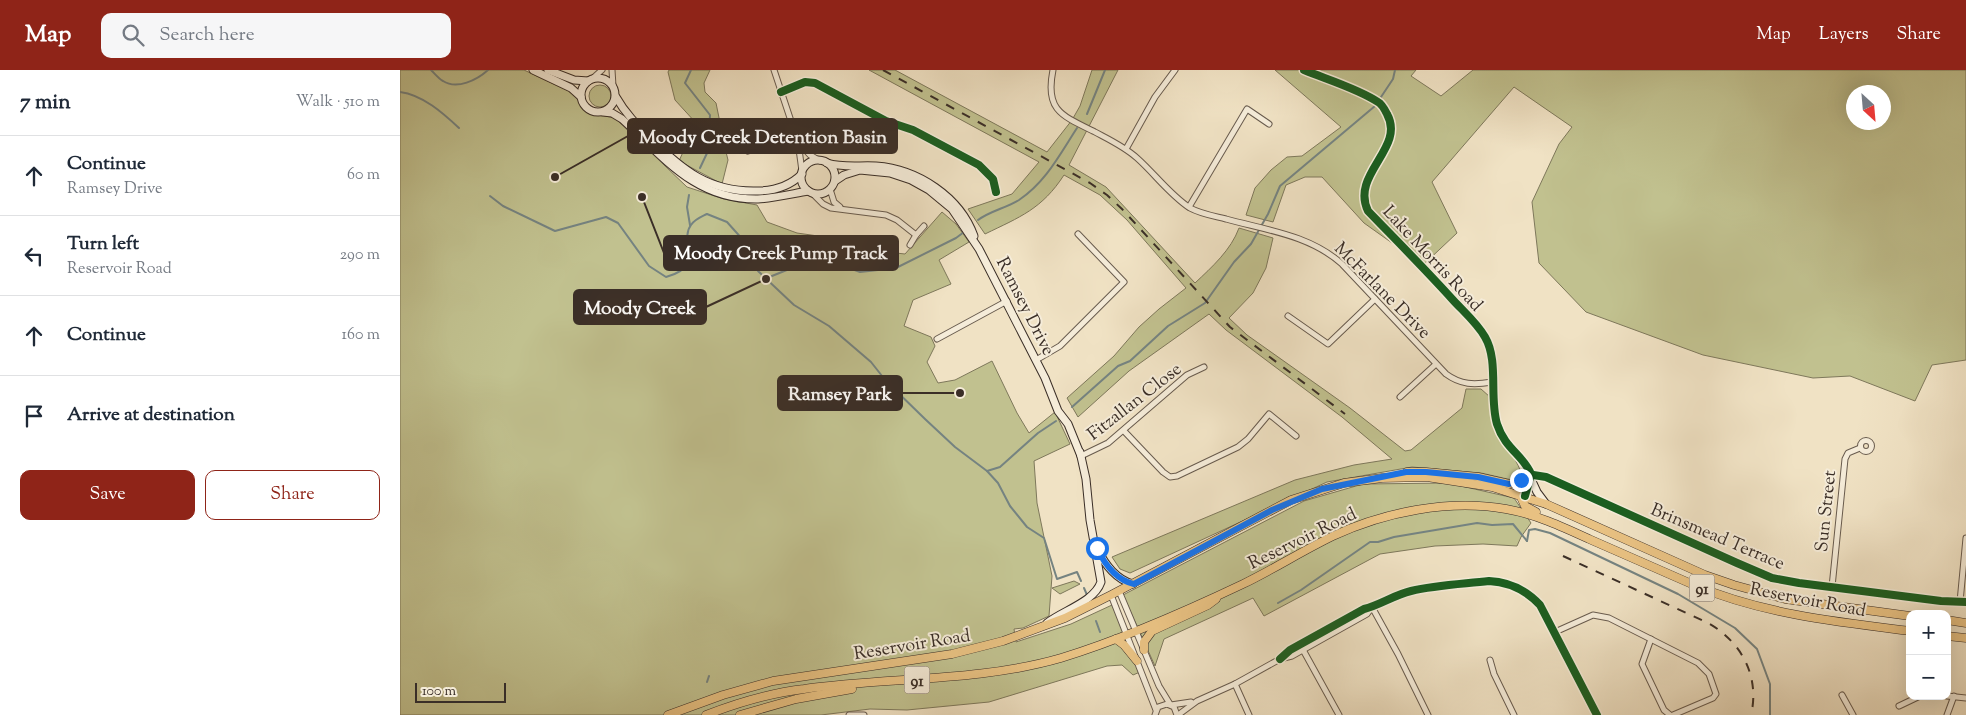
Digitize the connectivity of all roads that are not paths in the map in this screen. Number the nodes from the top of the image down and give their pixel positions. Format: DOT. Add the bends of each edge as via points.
graph roads {
  1 [pos="532,70"];
  2 [pos="548,70"];
  3 [pos="602,70"];
  4 [pos="612,70"];
  5 [pos="774,70"];
  6 [pos="778,70"];
  7 [pos="1053,70"];
  8 [pos="1175,70"];
  9 [pos="1304,70"];
  10 [pos="777,78"];
  11 [pos="590,80"];
  12 [pos="613,86"];
  13 [pos="780,92"];
  14 [pos="616,97"];
  15 [pos="581,98"];
  16 [pos="603,112"];
  17 [pos="790,122"];
  18 [pos="1269,124"];
  19 [pos="743,140"];
  20 [pos="798,142"];
  21 [pos="730,145"];
  22 [pos="1126,149"];
  23 [pos="748,151"];
  24 [pos="823,162"];
  25 [pos="802,173"];
  26 [pos="834,181"];
  27 [pos="830,189"];
  28 [pos="810,192"];
  29 [pos="996,192"];
  30 [pos="1189,207"];
  31 [pos="842,208"];
  32 [pos="924,226"];
  33 [pos="1078,234"];
  34 [pos="916,235"];
  35 [pos="910,245"];
  36 [pos="979,249"];
  37 [pos="1375,299"];
  38 [pos="1007,301"];
  39 [pos="1288,316"];
  40 [pos="936,339"];
  41 [pos="1036,360"];
  42 [pos="1436,364"];
  43 [pos="1204,367"];
  44 [pos="1492,382"];
  45 [pos="1400,397"];
  46 [pos="1124,431"];
  47 [pos="1296,436"];
  48 [pos="1860,448"];
  49 [pos="1081,456"];
  50 [pos="1529,476"];
  51 [pos="1375,479"];
  52 [pos="1522,498"];
  53 [pos="1546,504"];
  54 [pos="1506,509"];
  55 [pos="1966,538"];
  56 [pos="1094,541"];
  57 [pos="1633,558"];
  58 [pos="1134,584"];
  59 [pos="1832,587"];
  60 [pos="1225,592"];
  61 [pos="1115,593"];
  62 [pos="1963,602"];
  63 [pos="1372,608"];
  64 [pos="1906,615"];
  65 [pos="1951,621"];
  66 [pos="1966,623"];
  67 [pos="1042,627"];
  68 [pos="1906,630"];
  69 [pos="1136,631"];
  70 [pos="1556,632"];
  71 [pos="1127,634"];
  72 [pos="1951,636"];
  73 [pos="1966,638"];
  74 [pos="1116,639"];
  75 [pos="1651,639"];
  76 [pos="1302,647"];
  77 [pos="1144,650"];
  78 [pos="1490,660"];
  79 [pos="1138,661"];
  80 [pos="889,682"];
  81 [pos="1235,684"];
  82 [pos="1842,695"];
  83 [pos="1954,696"];
  84 [pos="1966,698"];
  85 [pos="1912,700"];
  86 [pos="1197,701"];
  87 [pos="1170,705"];
  88 [pos="690,706"];
  89 [pos="1900,706"];
  90 [pos="1154,713"];
  91 [pos="663,715"];
  92 [pos="668,715"];
  93 [pos="706,715"];
  94 [pos="740,715"];
  95 [pos="849,715"];
  96 [pos="864,715"];
  97 [pos="1177,715"];
  98 [pos="1249,715"];
  99 [pos="1339,715"];
  100 [pos="1428,715"];
  101 [pos="1514,715"];
  102 [pos="1598,715"];
  103 [pos="1672,715"];
  104 [pos="1853,715"];
  105 [pos="1947,715"];
  1 -- 15 [label="main road" via="571,88"];
  2 -- 11 [label="main road" via="574,80"];
  3 -- 11 [label="street"];
  4 -- 12 [label="street"];
  5 -- 10 [label="street"];
  6 -- 10 [label="street"];
  7 -- 22 [label="street, McFarlane Drive" via="1050,91 1056,108"];
  8 -- 22 [label="street" via="1154,97"];
  9 -- 44 [label="main road, Lake Morris Road" via="1380,102 1391,128 1389,140 1365,186 1364,203 1486,338"];
  10 -- 13 [label="street"];
  11 -- 12 [label="main road" via="604,78"];
  11 -- 15 [label="main road" via="582,88"];
  12 -- 14 [label="main road"];
  13 -- 17 [label="street"];
  13 -- 29 [label="street" via="805,82 815,83 891,124 913,130 979,165 993,179"];
  14 -- 16 [label="main road" via="612,106"];
  14 -- 25 [label="main road" via="625,113 670,158 708,183 730,189 760,191 786,186"];
  15 -- 16 [label="main road" via="586,108"];
  16 -- 28 [label="main road" via="622,119 674,170 707,189 728,196 757,199"];
  17 -- 19 [label="street"];
  17 -- 20 [label="street"];
  18 -- 30 [label="street" via="1247,110"];
  19 -- 21 [label="street"];
  19 -- 23 [label="street"];
  20 -- 24 [label="street" via="810,155"];
  20 -- 25 [label="street"];
  22 -- 30 [label="street, McFarlane Drive"];
  24 -- 25 [label="main road" via="808,164"];
  24 -- 26 [label="main road" via="834,170"];
  24 -- 36 [label="main road, Ramsey Drive" via="888,167 924,181 942,192 958,208 971,226"];
  25 -- 28 [label="main road" via="802,183"];
  26 -- 27 [label="main road"];
  26 -- 36 [label="main road, Ramsey Drive" via="852,172 871,170 912,180 944,202"];
  27 -- 28 [label="main road" via="822,194"];
  27 -- 31 [label="street" via="834,202"];
  28 -- 31 [label="street" via="828,207"];
  30 -- 37 [label="street, McFarlane Drive" via="1304,240 1327,251"];
  31 -- 34 [label="street" via="886,215"];
  32 -- 34 [label="street"];
  33 -- 41 [label="street" via="1124,282 1060,346"];
  34 -- 35 [label="street"];
  36 -- 38 [label="main road, Ramsey Drive"];
  37 -- 39 [label="street" via="1328,344"];
  37 -- 42 [label="street, McFarlane Drive"];
  38 -- 40 [label="street"];
  38 -- 41 [label="main road, Ramsey Drive"];
  41 -- 49 [label="main road, Ramsey Drive"];
  42 -- 44 [label="street, McFarlane Drive" via="1463,383"];
  42 -- 45 [label="street"];
  43 -- 46 [label="street, Fitzallan Close" via="1187,375"];
  44 -- 50 [label="main road, Lake Morris Road" via="1498,425 1508,446 1528,467"];
  46 -- 47 [label="street" via="1170,477 1238,447 1269,414"];
  46 -- 49 [label="street, Fitzallan Close"];
  48 -- 59 [label="street, Sun Street" via="1848,452 1845,459"];
  49 -- 56 [label="main road, Ramsey Drive"];
  50 -- 51 [label="main road" via="1509,484 1426,472 1406,472"];
  50 -- 52 [label="main road"];
  50 -- 53 [label="main road, Lake Morris Road"];
  50 -- 59 [label="street, Brinsmead Terrace" via="1546,477 1772,578"];
  51 -- 52 [label="main road, Reservoir Road / 91" via="1427,478 1479,484"];
  51 -- 58 [label="main road, Reservoir Road / 91" via="1344,484 1291,500"];
  52 -- 53 [label="main road, Reservoir Road / 91"];
  52 -- 54 [label="main road"];
  52 -- 57 [label="main road" via="1528,510 1609,543"];
  53 -- 64 [label="main road, Reservoir Road / 91" via="1734,586 1786,599"];
  54 -- 57 [label="main road, Reservoir Road / 91" via="1544,520"];
  54 -- 60 [label="main road, Reservoir Road / 91" via="1439,508 1369,522 1331,537"];
  55 -- 62 [label="street"];
  56 -- 58 [label="main road, Ramsey Drive" via="1117,576"];
  56 -- 67 [label="main road, Ramsey Drive" via="1101,577 1099,586 1092,597"];
  57 -- 68 [label="main road, Reservoir Road / 91" via="1695,586 1747,604 1806,618"];
  58 -- 61 [label="main road, Reservoir Road / 91"];
  59 -- 62 [label="street, Brinsmead Terrace"];
  60 -- 69 [label="main road, Reservoir Road / 91"];
  60 -- 77 [label="main road" via="1208,605 1152,631 1144,642"];
  61 -- 67 [label="main road, Reservoir Road / 91"];
  61 -- 69 [label="street"];
  61 -- 71 [label="street"];
  63 -- 70 [label="street" via="1412,591 1499,582 1533,597"];
  63 -- 76 [label="street"];
  63 -- 100 [label="street"];
  65 -- 66 [label="main road"];
  67 -- 88 [label="main road, Reservoir Road / 91" via="965,652 773,681"];
  69 -- 71 [label="main road, Reservoir Road / 91"];
  69 -- 77 [label="street"];
  70 -- 75 [label="street" via="1593,615 1608,618"];
  70 -- 102 [label="street"];
  71 -- 74 [label="main road, Reservoir Road / 91"];
  71 -- 79 [label="street"];
  72 -- 73 [label="main road"];
  74 -- 79 [label="main road"];
  74 -- 80 [label="main road, Reservoir Road / 91" via="1023,667"];
  75 -- 103 [label="street" via="1642,664 1664,710"];
  75 -- 103 [label="street" via="1698,663 1709,674 1716,694"];
  76 -- 81 [label="street"];
  76 -- 99 [label="street"];
  77 -- 87 [label="street"];
  78 -- 101 [label="street"];
  79 -- 90 [label="street"];
  80 -- 93 [label="main road, Reservoir Road / 91" via="793,691"];
  80 -- 94 [label="main road" via="796,699"];
  81 -- 86 [label="street"];
  81 -- 98 [label="street"];
  82 -- 104 [label="street"];
  83 -- 84 [label="street"];
  83 -- 105 [label="street"];
  85 -- 89 [label="street"];
  86 -- 87 [label="street"];
  86 -- 97 [label="street"];
  87 -- 90 [label="street" via="1163,704"];
  87 -- 97 [label="street"];
  88 -- 91 [label="main road"];
  88 -- 92 [label="main road, Reservoir Road / 91"];
  95 -- 96 [label="street"];
}
